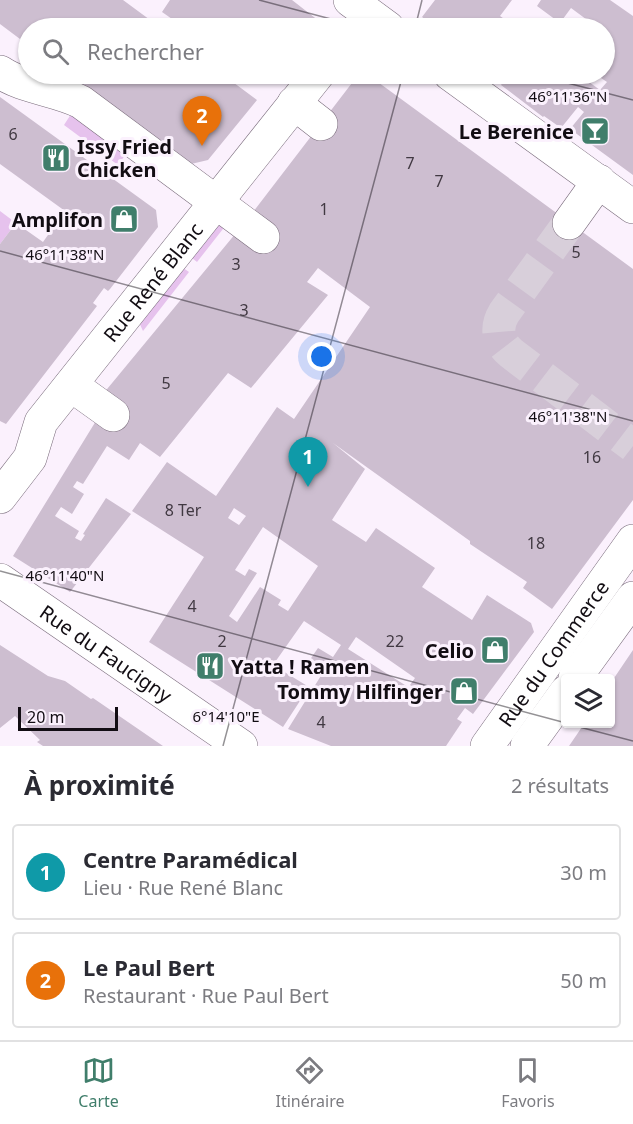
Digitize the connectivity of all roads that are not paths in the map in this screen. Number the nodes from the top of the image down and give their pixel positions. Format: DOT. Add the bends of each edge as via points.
graph roads {
  1 [pos="0,72"];
  2 [pos="18,81"];
  3 [pos="29,84"];
  4 [pos="310,84"];
  5 [pos="464,84"];
  6 [pos="294,103"];
  7 [pos="321,124"];
  8 [pos="598,181"];
  9 [pos="216,202"];
  10 [pos="633,207"];
  11 [pos="569,223"];
  12 [pos="262,237"];
  13 [pos="71,385"];
  14 [pos="113,415"];
  15 [pos="0,497"];
  16 [pos="629,555"];
  17 [pos="0,580"];
  18 [pos="633,598"];
  19 [pos="578,674"];
  20 [pos="561,699"];
  21 [pos="241,746"];
  22 [pos="487,746"];
  23 [pos="527,746"];
  1 -- 2 [label="street"];
  3 -- 9 [label="street" via="81,102"];
  4 -- 6 [label="street, Rue René Blanc"];
  5 -- 8 [label="street"];
  6 -- 7 [label="street"];
  6 -- 9 [label="street, Rue René Blanc"];
  8 -- 10 [label="street"];
  8 -- 11 [label="street"];
  9 -- 12 [label="street"];
  9 -- 13 [label="street, Rue René Blanc"];
  13 -- 14 [label="street"];
  13 -- 15 [label="street, Rue René Blanc" via="42,422 30,458"];
  16 -- 22 [label="street, Rue du Commerce"];
  17 -- 21 [label="street, Rue du Faucigny"];
  18 -- 19 [label="street, Rue du Commerce"];
  20 -- 23 [label="street, Rue du Commerce"];
}
